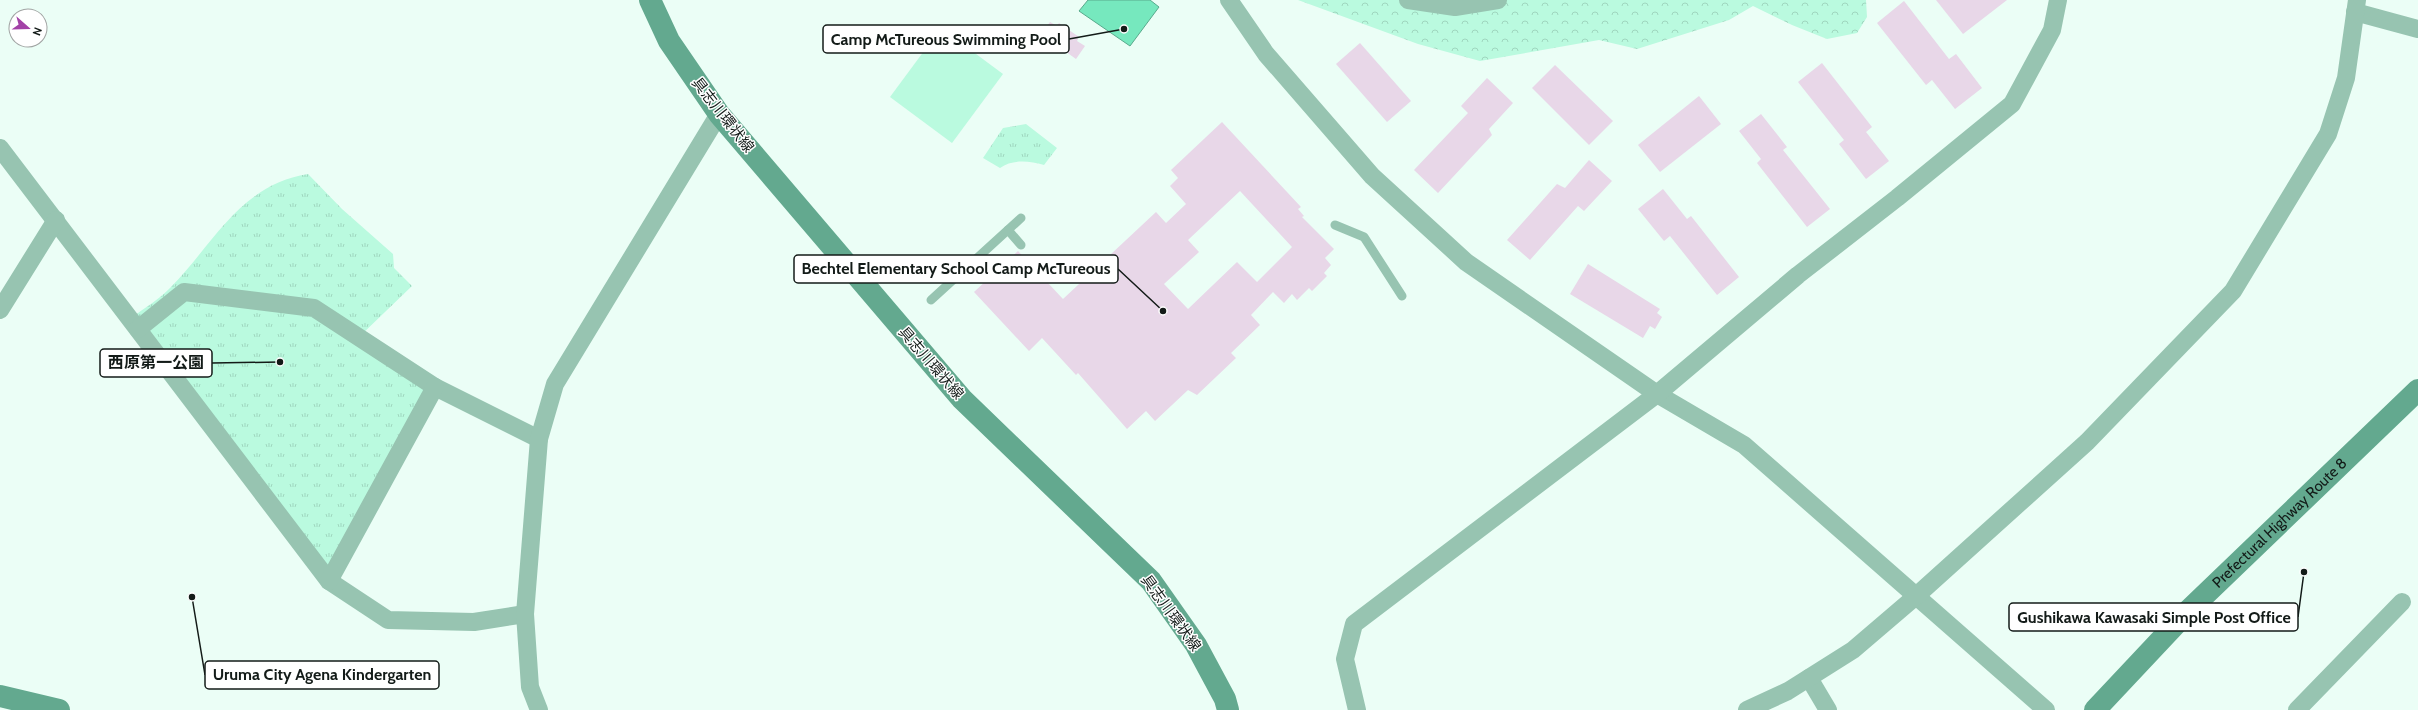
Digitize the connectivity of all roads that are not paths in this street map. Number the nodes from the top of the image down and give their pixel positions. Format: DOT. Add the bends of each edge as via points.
graph roads {
  1 [pos="650,0"];
  2 [pos="1229,0"];
  3 [pos="1408,0"];
  4 [pos="1498,0"];
  5 [pos="2058,0"];
  6 [pos="2356,6"];
  7 [pos="2418,29"];
  8 [pos="719,114"];
  9 [pos="0,148"];
  10 [pos="1020,218"];
  11 [pos="56,220"];
  12 [pos="1335,225"];
  13 [pos="1008,230"];
  14 [pos="1021,245"];
  15 [pos="1402,296"];
  16 [pos="931,300"];
  17 [pos="0,310"];
  18 [pos="138,329"];
  19 [pos="435,387"];
  20 [pos="2418,390"];
  21 [pos="1656,394"];
  22 [pos="539,438"];
  23 [pos="329,581"];
  24 [pos="1915,597"];
  25 [pos="2402,602"];
  26 [pos="525,614"];
  27 [pos="1809,678"];
  28 [pos="0,696"];
  29 [pos="59,710"];
  30 [pos="539,710"];
  31 [pos="1228,710"];
  32 [pos="1357,710"];
  33 [pos="1746,710"];
  34 [pos="1828,710"];
  35 [pos="2046,710"];
  36 [pos="2095,710"];
  37 [pos="2297,710"];
  1 -- 8 [label="main road, 具志川環状線" via="669,41"];
  2 -- 21 [label="street" via="1266,54 1372,176 1466,262"];
  3 -- 4 [label="street" via="1455,7"];
  5 -- 21 [label="street" via="2052,30 2012,104 1798,275"];
  6 -- 7 [label="street"];
  6 -- 24 [label="street" via="2346,78 2328,134 2233,291 2087,442"];
  8 -- 22 [label="street" via="555,384"];
  8 -- 31 [label="main road, 具志川環状線" via="962,399 1151,581 1196,645 1225,699"];
  9 -- 11 [label="street"];
  10 -- 13 [label="lane"];
  11 -- 17 [label="street"];
  11 -- 18 [label="street"];
  12 -- 15 [label="lane" via="1364,237"];
  13 -- 14 [label="lane"];
  13 -- 16 [label="lane"];
  18 -- 19 [label="street" via="184,292 314,308"];
  18 -- 23 [label="street"];
  19 -- 22 [label="street"];
  19 -- 23 [label="street"];
  20 -- 36 [label="main road, Prefectural Highway Route 8" via="2189,610"];
  21 -- 24 [label="street" via="1744,445"];
  21 -- 32 [label="street" via="1354,624 1345,660"];
  22 -- 26 [label="street"];
  23 -- 26 [label="street" via="388,620 474,622"];
  24 -- 27 [label="street" via="1853,650"];
  24 -- 35 [label="street"];
  25 -- 37 [label="street"];
  26 -- 30 [label="street" via="530,687"];
  27 -- 33 [label="street" via="1788,691"];
  27 -- 34 [label="street"];
  28 -- 29 [label="main road"];
}
